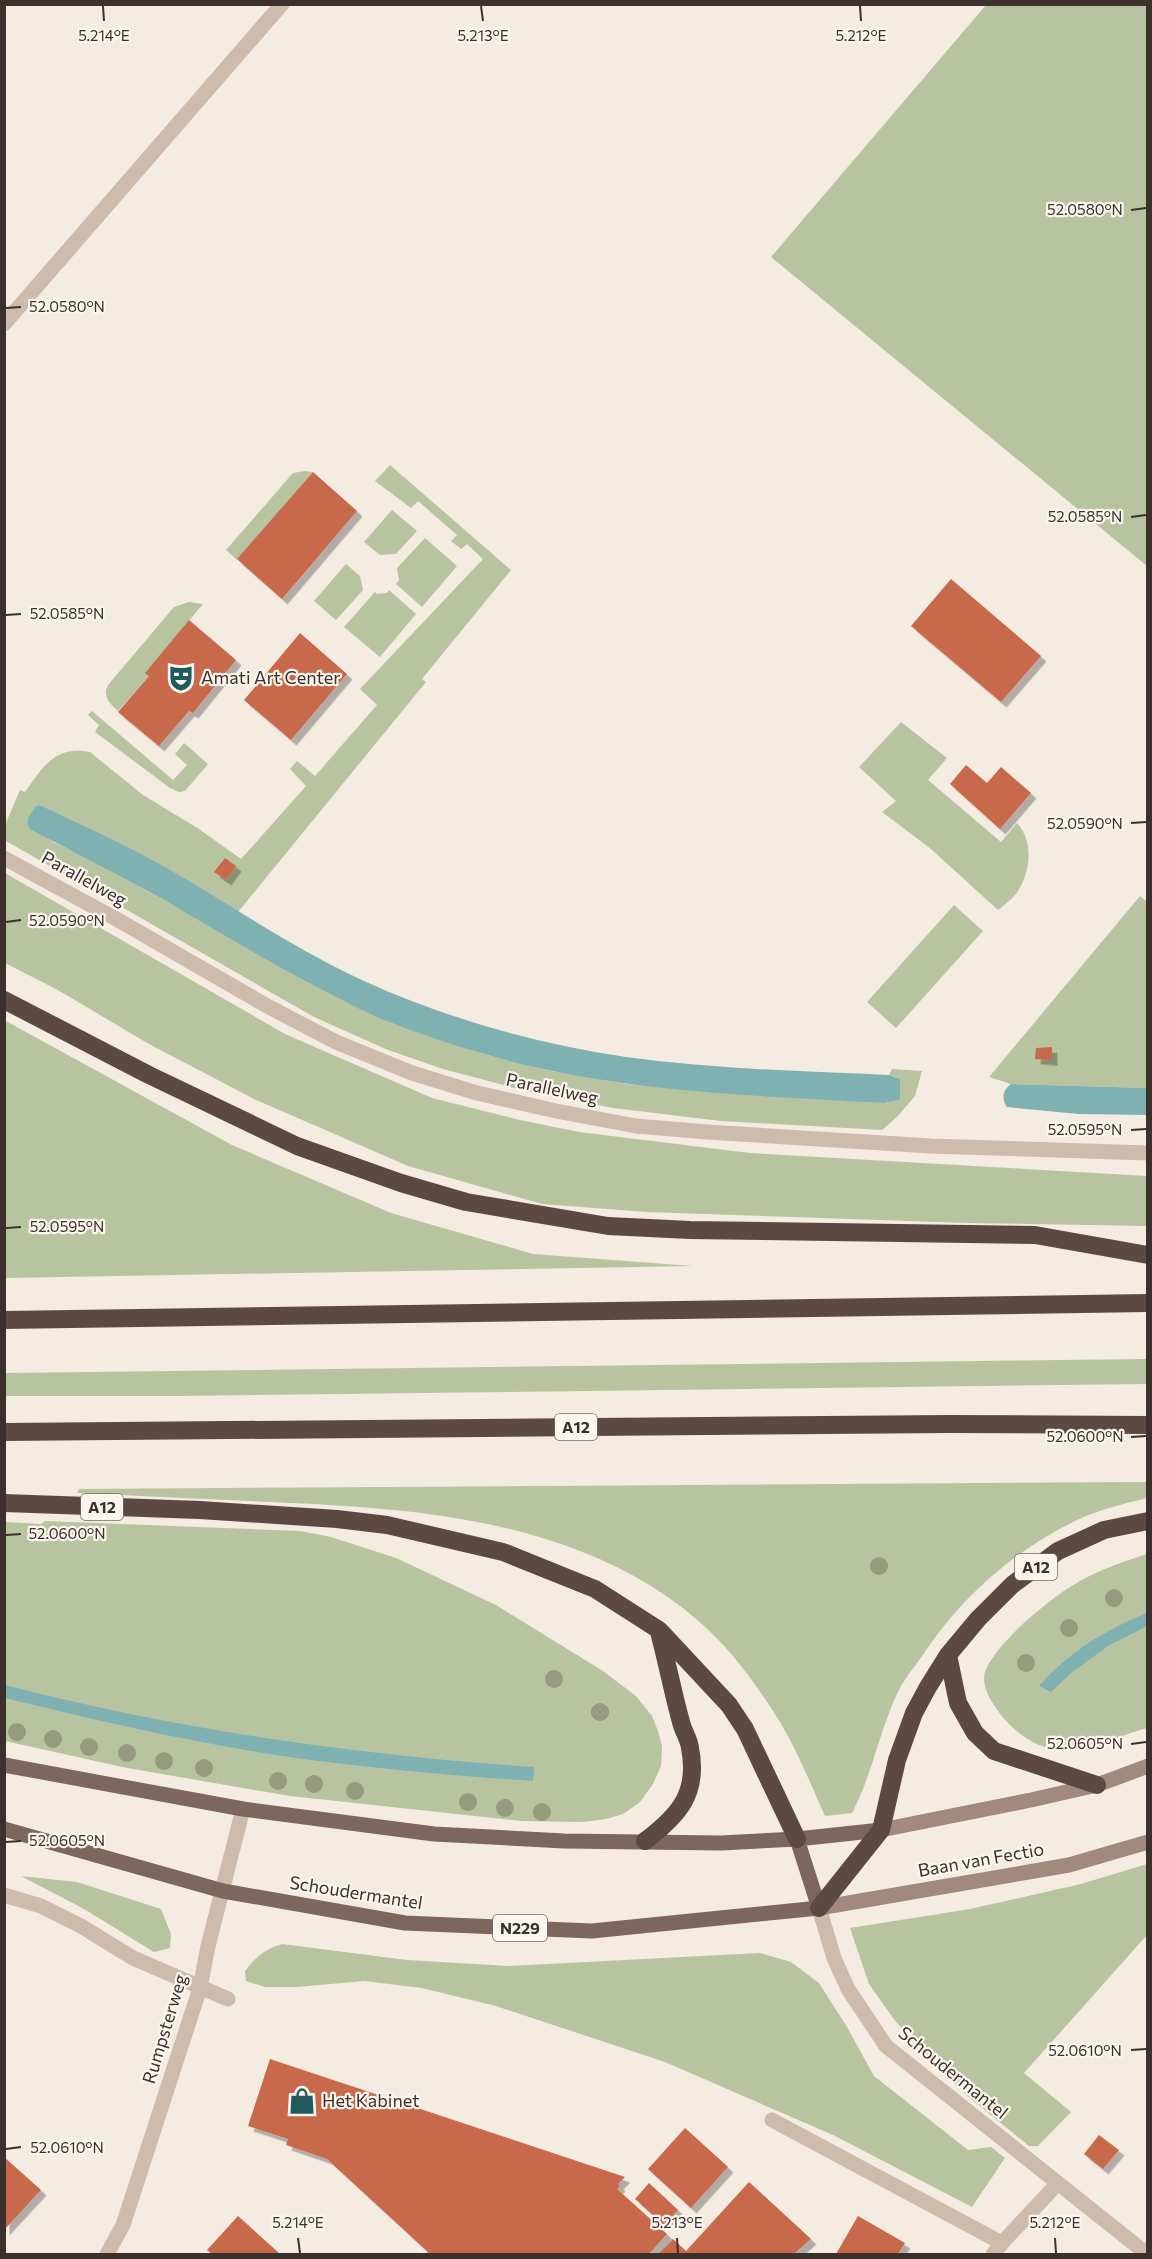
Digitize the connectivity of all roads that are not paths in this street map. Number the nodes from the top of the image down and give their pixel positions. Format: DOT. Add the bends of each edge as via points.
graph roads {
  1 [pos="282,4"];
  2 [pos="4,324"];
  3 [pos="4,858"];
  4 [pos="4,1000"];
  5 [pos="1148,1153"];
  6 [pos="1148,1255"];
  7 [pos="1148,1303"];
  8 [pos="4,1320"];
  9 [pos="1148,1425"];
  10 [pos="4,1432"];
  11 [pos="4,1503"];
  12 [pos="1148,1521"];
  13 [pos="659,1630"];
  14 [pos="948,1655"];
  15 [pos="4,1765"];
  16 [pos="1148,1766"];
  17 [pos="1097,1785"];
  18 [pos="243,1809"];
  19 [pos="4,1829"];
  20 [pos="881,1830"];
  21 [pos="797,1839"];
  22 [pos="645,1841"];
  23 [pos="1148,1842"];
  24 [pos="224,1891"];
  25 [pos="4,1895"];
  26 [pos="819,1908"];
  27 [pos="200,1988"];
  28 [pos="228,1999"];
  29 [pos="772,2120"];
  30 [pos="1058,2182"];
  31 [pos="998,2249"];
  32 [pos="107,2254"];
  33 [pos="1147,2254"];
  1 -- 2 [label="street"];
  3 -- 5 [label="street, Parallelweg" via="336,1042 412,1073 477,1093 625,1124 707,1132 931,1146"];
  4 -- 6 [label="highway" via="297,1146 466,1202 608,1226 1035,1235"];
  7 -- 8 [label="highway"];
  9 -- 10 [label="highway, A12"];
  11 -- 13 [label="highway, A12" via="200,1510 387,1525 503,1552 556,1572 595,1589"];
  12 -- 14 [label="highway, A12" via="1104,1530 1058,1551 1012,1585"];
  13 -- 21 [label="highway, A12" via="729,1705"];
  13 -- 22 [label="highway" via="690,1748 692,1778 680,1810"];
  14 -- 17 [label="highway" via="958,1703 975,1733 994,1751"];
  14 -- 20 [label="highway, A12" via="927,1687 904,1738"];
  15 -- 18 [label="main road"];
  16 -- 17 [label="main road"];
  17 -- 20 [label="main road"];
  18 -- 22 [label="main road" via="434,1834"];
  18 -- 24 [label="street, Rumpsterweg"];
  19 -- 24 [label="main road, Schoudermantel / N229"];
  20 -- 21 [label="main road"];
  20 -- 26 [label="highway, A12"];
  21 -- 22 [label="main road"];
  21 -- 26 [label="main road, Schoudermantel"];
  23 -- 26 [label="main road, Baan van Fectio" via="1070,1865"];
  24 -- 26 [label="main road, Schoudermantel / N229" via="405,1923 592,1931"];
  24 -- 27 [label="street, Rumpsterweg"];
  25 -- 27 [label="street" via="41,1906 133,1959"];
  26 -- 30 [label="street, Schoudermantel" via="834,1958 849,1989 886,2046"];
  27 -- 28 [label="street"];
  27 -- 32 [label="street, Rumpsterweg" via="123,2225"];
  29 -- 31 [label="street"];
  30 -- 31 [label="street"];
  30 -- 33 [label="street, Schoudermantel"];
}
